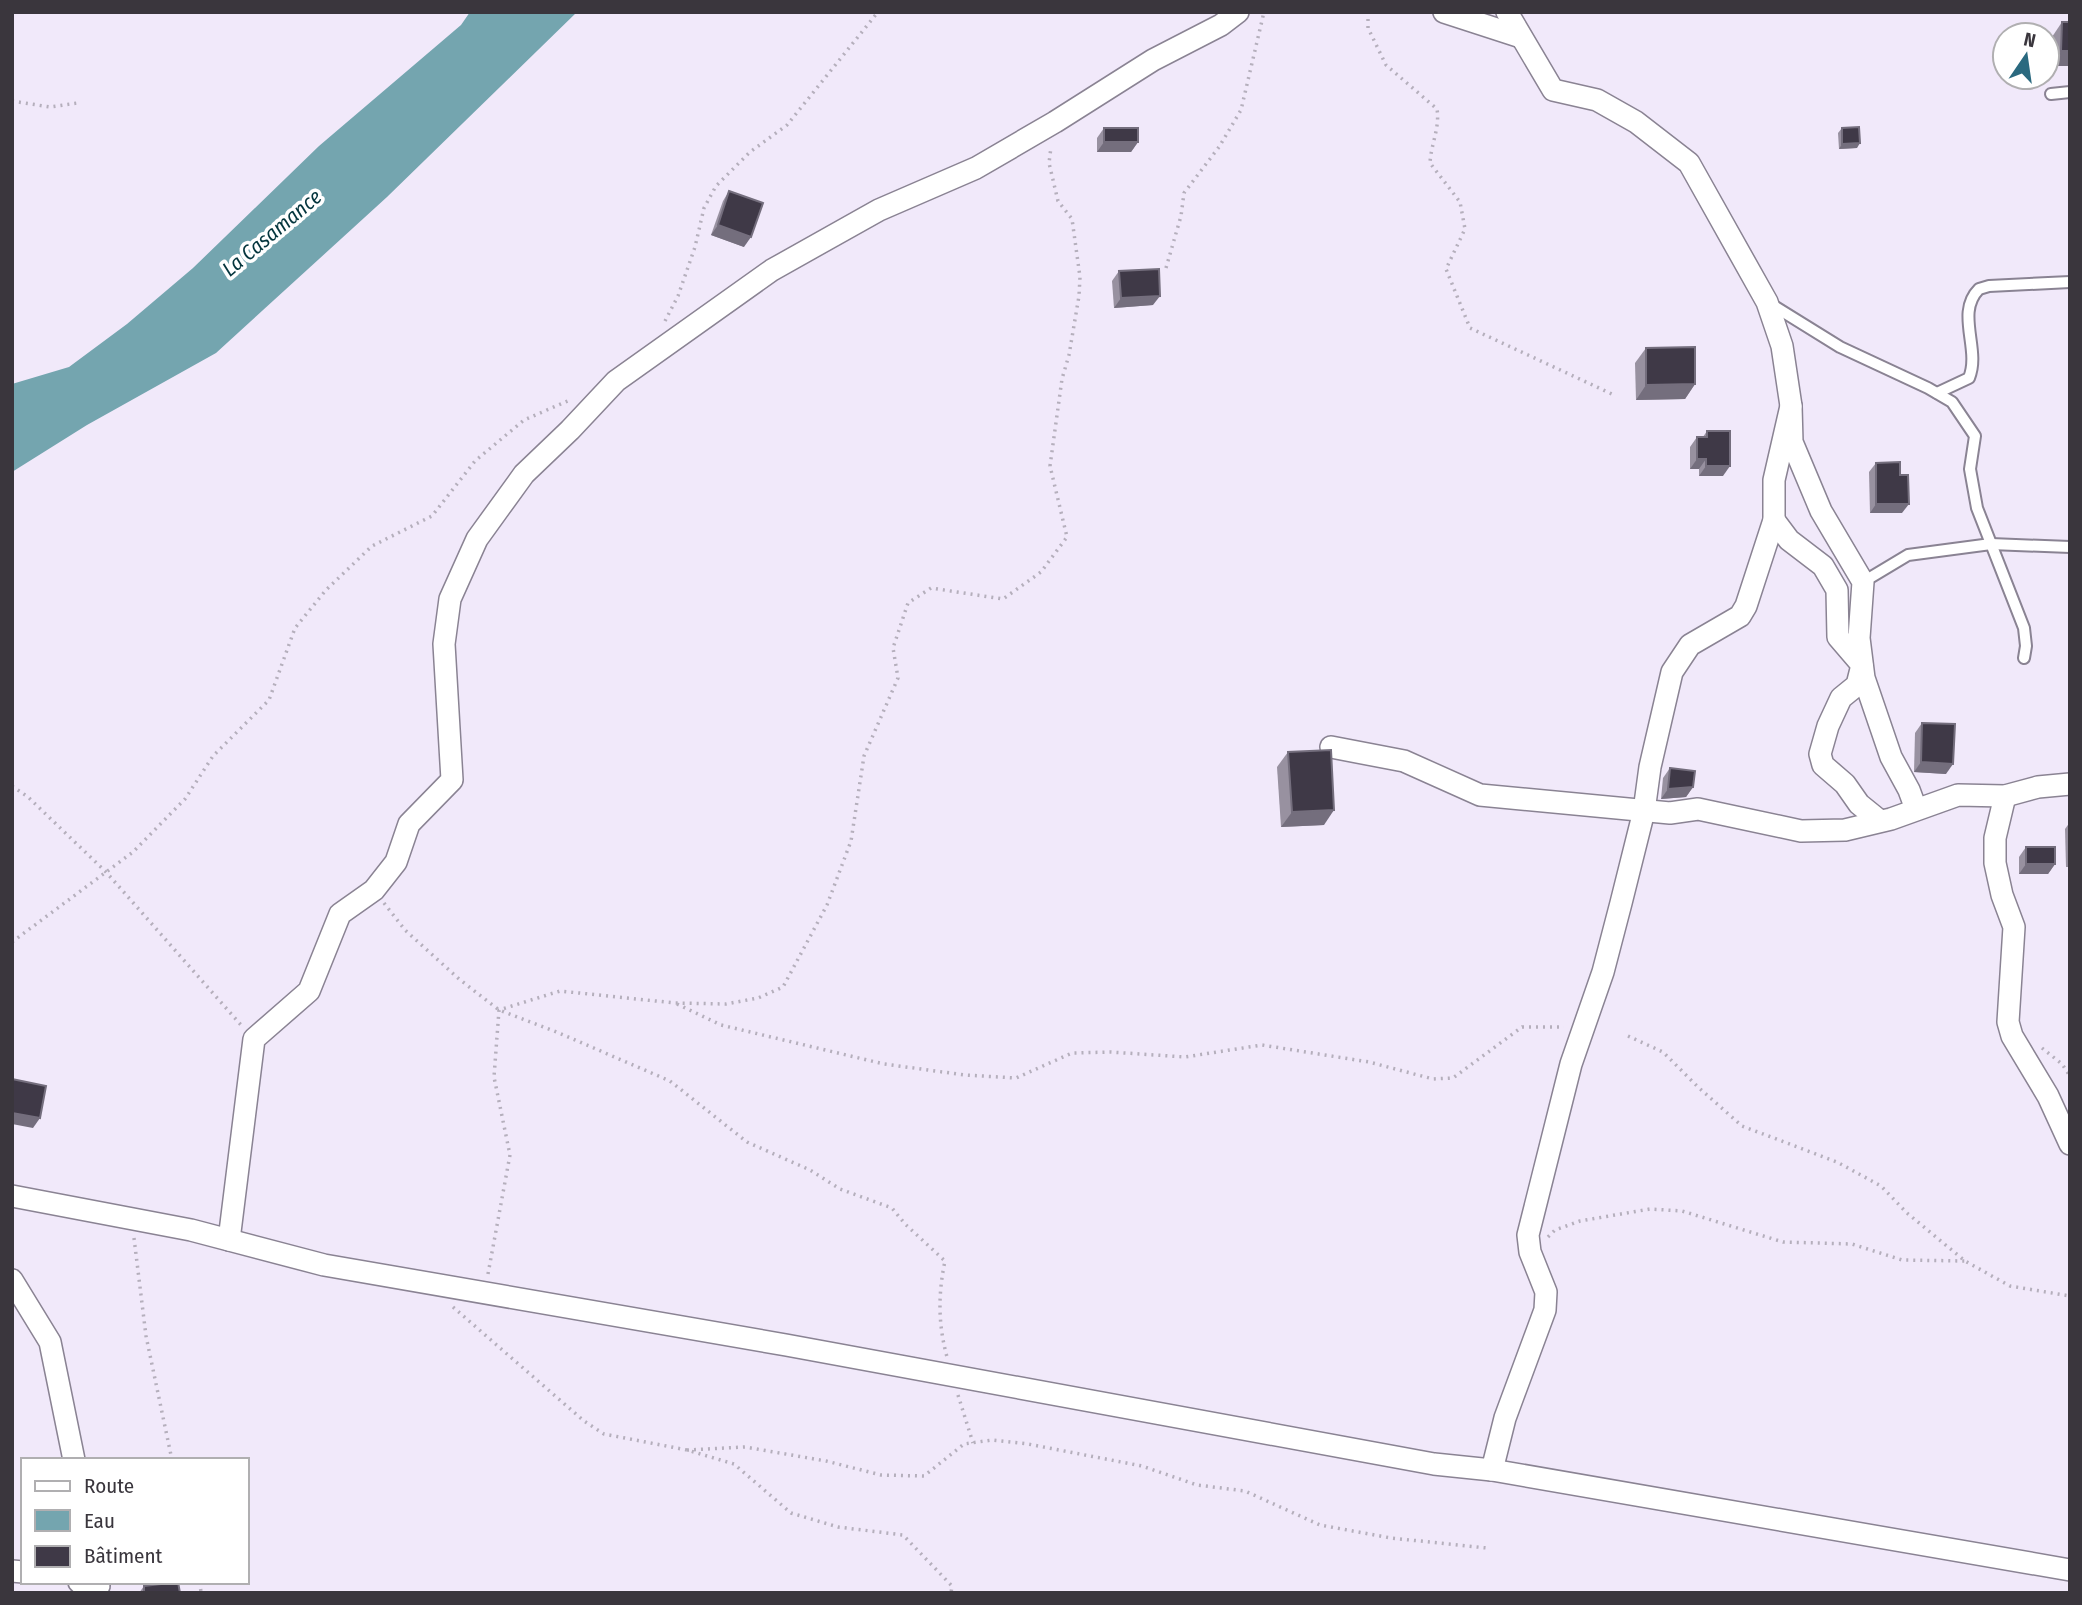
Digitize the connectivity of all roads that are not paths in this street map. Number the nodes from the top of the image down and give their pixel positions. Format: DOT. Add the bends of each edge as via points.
graph roads {
  1 [pos="1238,12"];
  2 [pos="1444,12"];
  3 [pos="1507,12"];
  4 [pos="1521,37"];
  5 [pos="2070,92"];
  6 [pos="2051,94"];
  7 [pos="2070,282"];
  8 [pos="1767,302"];
  9 [pos="1937,393"];
  10 [pos="1791,407"];
  11 [pos="1774,520"];
  12 [pos="1991,544"];
  13 [pos="2070,547"];
  14 [pos="1863,582"];
  15 [pos="2024,658"];
  16 [pos="1862,666"];
  17 [pos="1331,747"];
  18 [pos="2070,784"];
  19 [pos="2005,796"];
  20 [pos="1916,809"];
  21 [pos="1644,811"];
  22 [pos="1880,821"];
  23 [pos="2070,1144"];
  24 [pos="12,1196"];
  25 [pos="229,1240"];
  26 [pos="12,1280"];
  27 [pos="74,1458"];
  28 [pos="1492,1470"];
  29 [pos="2070,1570"];
  1 -- 25 [label="street" via="976,168 878,210 772,270 616,381 524,474 477,538 450,599 444,643 452,780 409,824 396,862 374,890 340,914 309,991 254,1039"];
  2 -- 4 [label="street"];
  3 -- 4 [label="street"];
  4 -- 8 [label="street" via="1553,90 1597,100 1636,122 1689,163"];
  5 -- 6 [label="lane"];
  7 -- 9 [label="lane" via="1979,289 1968,308 1974,366 1969,378"];
  8 -- 9 [label="lane" via="1840,347"];
  8 -- 10 [label="street" via="1783,346"];
  9 -- 12 [label="lane" via="1952,402 1975,436 1970,470 1976,508"];
  10 -- 11 [label="street" via="1774,480"];
  10 -- 14 [label="street" via="1792,442 1821,511"];
  11 -- 16 [label="street" via="1789,540 1823,566 1837,590 1838,637"];
  11 -- 21 [label="street" via="1740,616 1690,645 1672,673"];
  12 -- 13 [label="lane"];
  12 -- 14 [label="lane" via="1909,555"];
  12 -- 15 [label="lane" via="2024,628"];
  14 -- 16 [label="street" via="1858,638"];
  16 -- 20 [label="street" via="1891,757"];
  16 -- 22 [label="street" via="1857,685 1841,698 1820,754 1823,765"];
  17 -- 21 [label="street" via="1405,761 1480,795"];
  18 -- 19 [label="street"];
  19 -- 20 [label="street" via="1958,796"];
  19 -- 23 [label="street" via="1995,838 1995,863 2014,927 2008,1022"];
  20 -- 22 [label="street"];
  21 -- 22 [label="street" via="1698,809 1801,831 1844,830"];
  21 -- 28 [label="street" via="1528,1235 1546,1292 1545,1310 1505,1418"];
  24 -- 25 [label="street"];
  25 -- 28 [label="street" via="324,1265 1434,1464"];
  26 -- 27 [label="street" via="50,1342"];
  28 -- 29 [label="street"];
}
